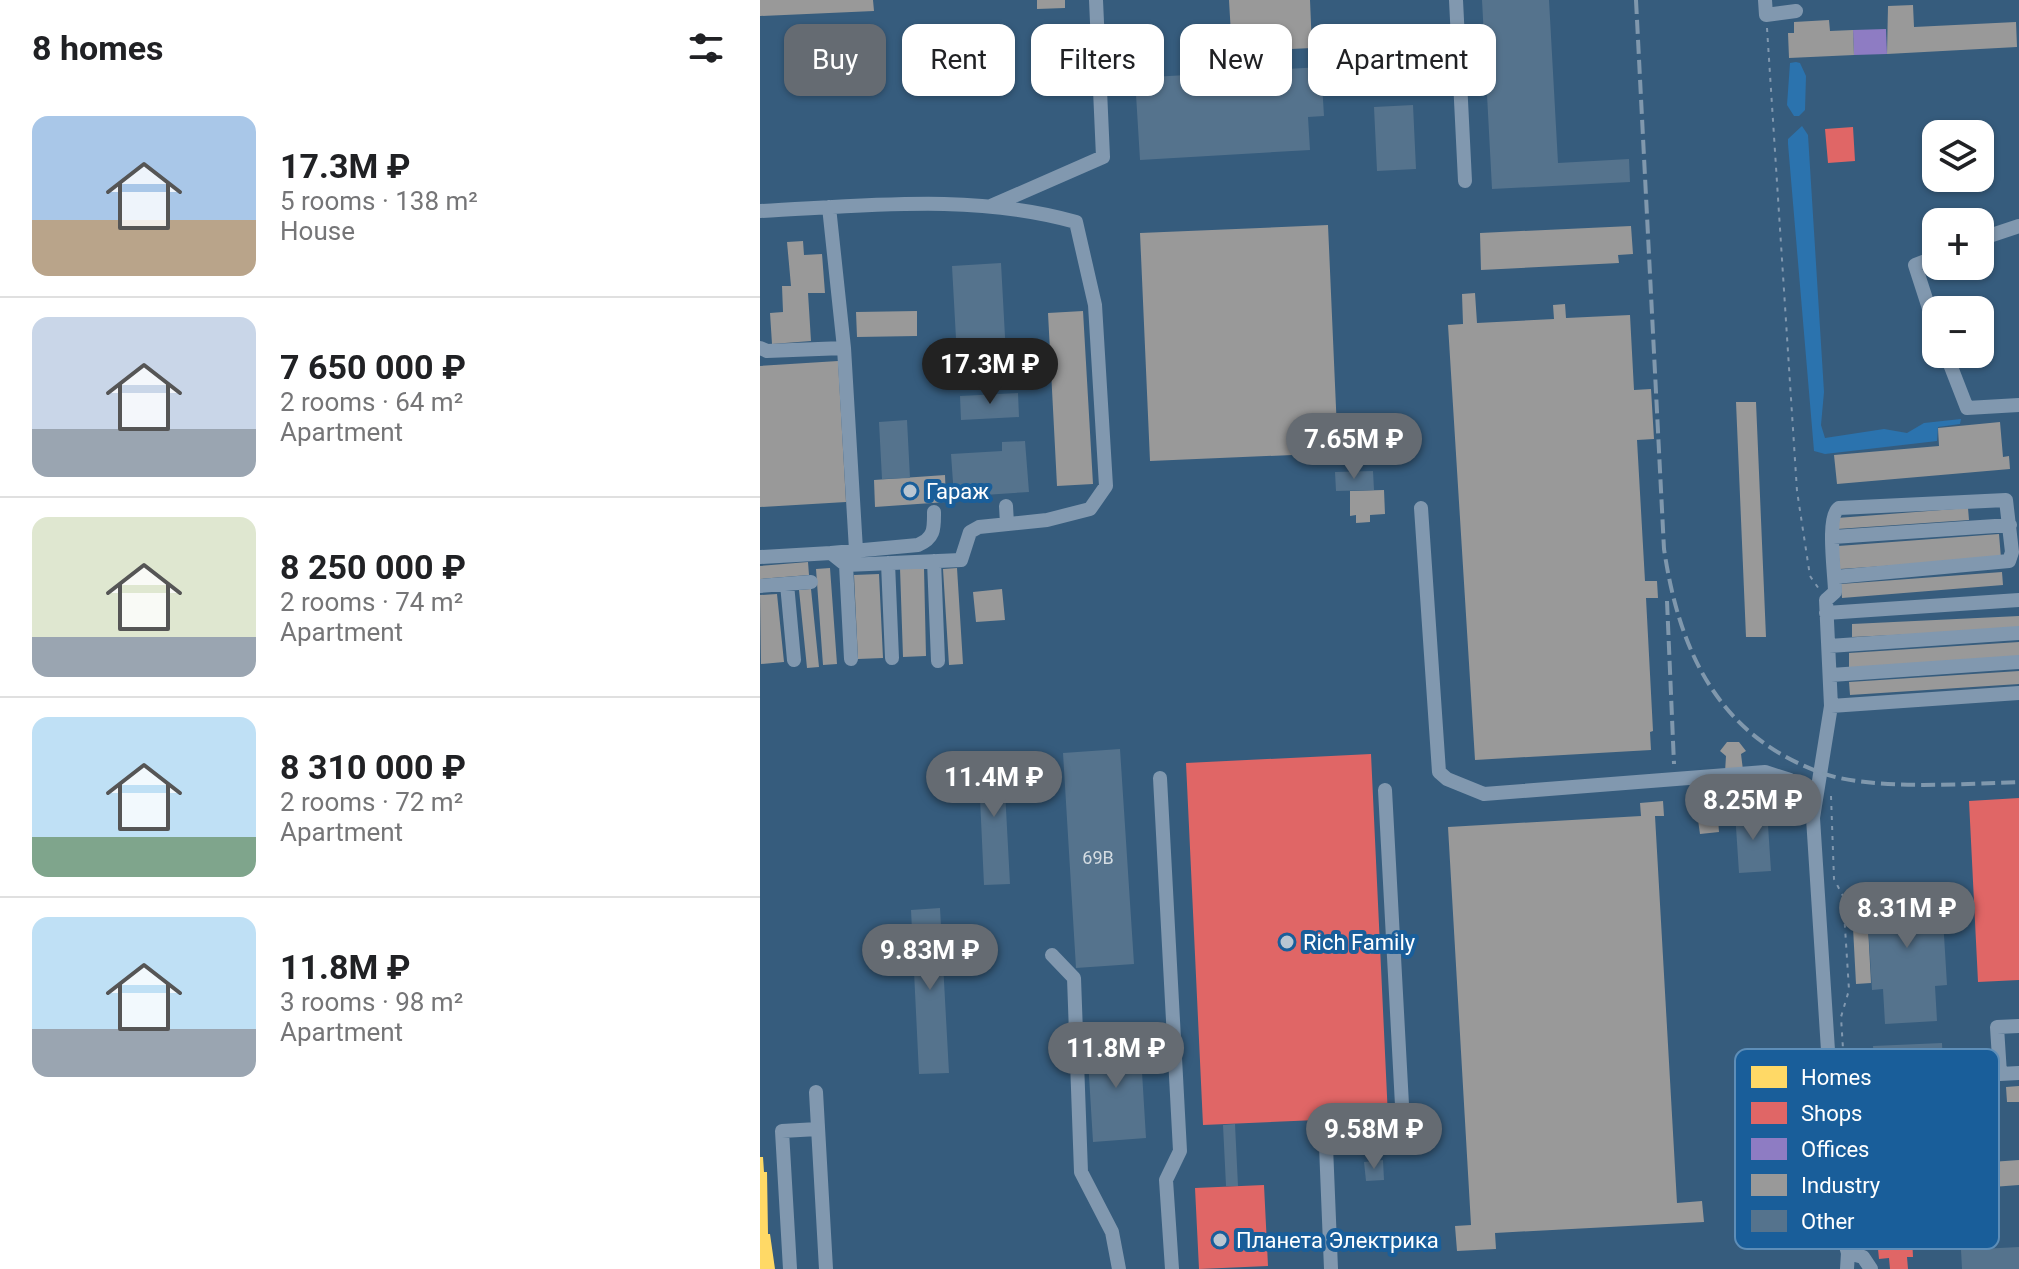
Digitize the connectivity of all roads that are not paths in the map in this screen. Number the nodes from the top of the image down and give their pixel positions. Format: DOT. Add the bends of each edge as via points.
graph roads {
  1 [pos="1096,0"];
  2 [pos="1456,0"];
  3 [pos="1766,7"];
  4 [pos="1796,11"];
  5 [pos="1465,181"];
  6 [pos="829,207"];
  7 [pos="988,207"];
  8 [pos="760,211"];
  9 [pos="2019,226"];
  10 [pos="1994,234"];
  11 [pos="1922,262"];
  12 [pos="1925,296"];
  13 [pos="760,348"];
  14 [pos="844,348"];
  15 [pos="1951,368"];
  16 [pos="2019,405"];
  17 [pos="1006,506"];
  18 [pos="1421,508"];
  19 [pos="934,512"];
  20 [pos="1007,524"];
  21 [pos="2010,525"];
  22 [pos="1833,537"];
  23 [pos="856,550"];
  24 [pos="831,553"];
  25 [pos="760,557"];
  26 [pos="934,561"];
  27 [pos="888,563"];
  28 [pos="846,565"];
  29 [pos="1835,577"];
  30 [pos="811,582"];
  31 [pos="787,584"];
  32 [pos="760,586"];
  33 [pos="2019,600"];
  34 [pos="1826,606"];
  35 [pos="2019,633"];
  36 [pos="1829,646"];
  37 [pos="892,658"];
  38 [pos="851,659"];
  39 [pos="794,660"];
  40 [pos="938,661"];
  41 [pos="2019,662"];
  42 [pos="1831,675"];
  43 [pos="2019,693"];
  44 [pos="1831,706"];
  45 [pos="1160,778"];
  46 [pos="1385,790"];
  47 [pos="1813,818"];
  48 [pos="1052,955"];
  49 [pos="2019,1026"];
  50 [pos="1828,1049"];
  51 [pos="1998,1049"];
  52 [pos="1999,1058"];
  53 [pos="2019,1073"];
  54 [pos="816,1092"];
  55 [pos="818,1129"];
  56 [pos="1847,1249"];
  57 [pos="1850,1249"];
  58 [pos="1848,1253"];
  59 [pos="790,1269"];
  60 [pos="826,1269"];
  61 [pos="1119,1269"];
  62 [pos="1172,1269"];
  63 [pos="1331,1269"];
  64 [pos="1847,1269"];
  65 [pos="1871,1269"];
  1 -- 7 [label="lane" via="1103,157"];
  2 -- 5 [label="lane"];
  3 -- 4 [label="lane"];
  6 -- 7 [label="lane"];
  6 -- 8 [label="lane"];
  6 -- 14 [label="lane"];
  7 -- 20 [label="lane" via="1037,210 1076,222 1095,305 1099,366 1106,486 1090,509"];
  9 -- 10 [label="lane"];
  11 -- 12 [label="lane" via="1915,265"];
  13 -- 14 [label="lane"];
  14 -- 23 [label="lane"];
  15 -- 16 [label="lane" via="1967,408"];
  17 -- 20 [label="lane"];
  18 -- 47 [label="lane" via="1439,772 1447,779 1484,794 1765,772 1790,780"];
  19 -- 23 [label="lane" via="929,540"];
  20 -- 26 [label="lane" via="970,532 961,560"];
  21 -- 22 [label="lane"];
  21 -- 22 [label="lane" via="2006,500 1996,498 1839,508 1832,517"];
  21 -- 29 [label="lane" via="2012,552 2001,564"];
  22 -- 29 [label="lane"];
  23 -- 24 [label="lane"];
  24 -- 25 [label="lane"];
  24 -- 28 [label="lane"];
  26 -- 27 [label="lane"];
  26 -- 40 [label="lane"];
  27 -- 28 [label="lane"];
  27 -- 37 [label="lane"];
  28 -- 38 [label="lane"];
  29 -- 34 [label="lane" via="1835,592"];
  30 -- 31 [label="lane"];
  31 -- 32 [label="lane"];
  31 -- 39 [label="lane"];
  33 -- 34 [label="lane"];
  34 -- 36 [label="lane"];
  35 -- 36 [label="lane"];
  36 -- 42 [label="lane"];
  41 -- 42 [label="lane"];
  42 -- 44 [label="lane"];
  43 -- 44 [label="lane"];
  44 -- 47 [label="lane"];
  45 -- 62 [label="lane" via="1180,1151 1166,1180"];
  46 -- 63 [label="lane" via="1404,1142 1326,1146"];
  47 -- 50 [label="lane"];
  48 -- 61 [label="lane" via="1074,978 1081,1172 1112,1232"];
  49 -- 51 [label="lane" via="1997,1027"];
  52 -- 53 [label="lane" via="2000,1074"];
  54 -- 55 [label="lane"];
  55 -- 59 [label="lane" via="782,1131"];
  55 -- 60 [label="lane"];
  56 -- 58 [label="lane"];
  57 -- 58 [label="lane"];
  58 -- 64 [label="lane"];
  58 -- 65 [label="lane" via="1863,1257"];
}
